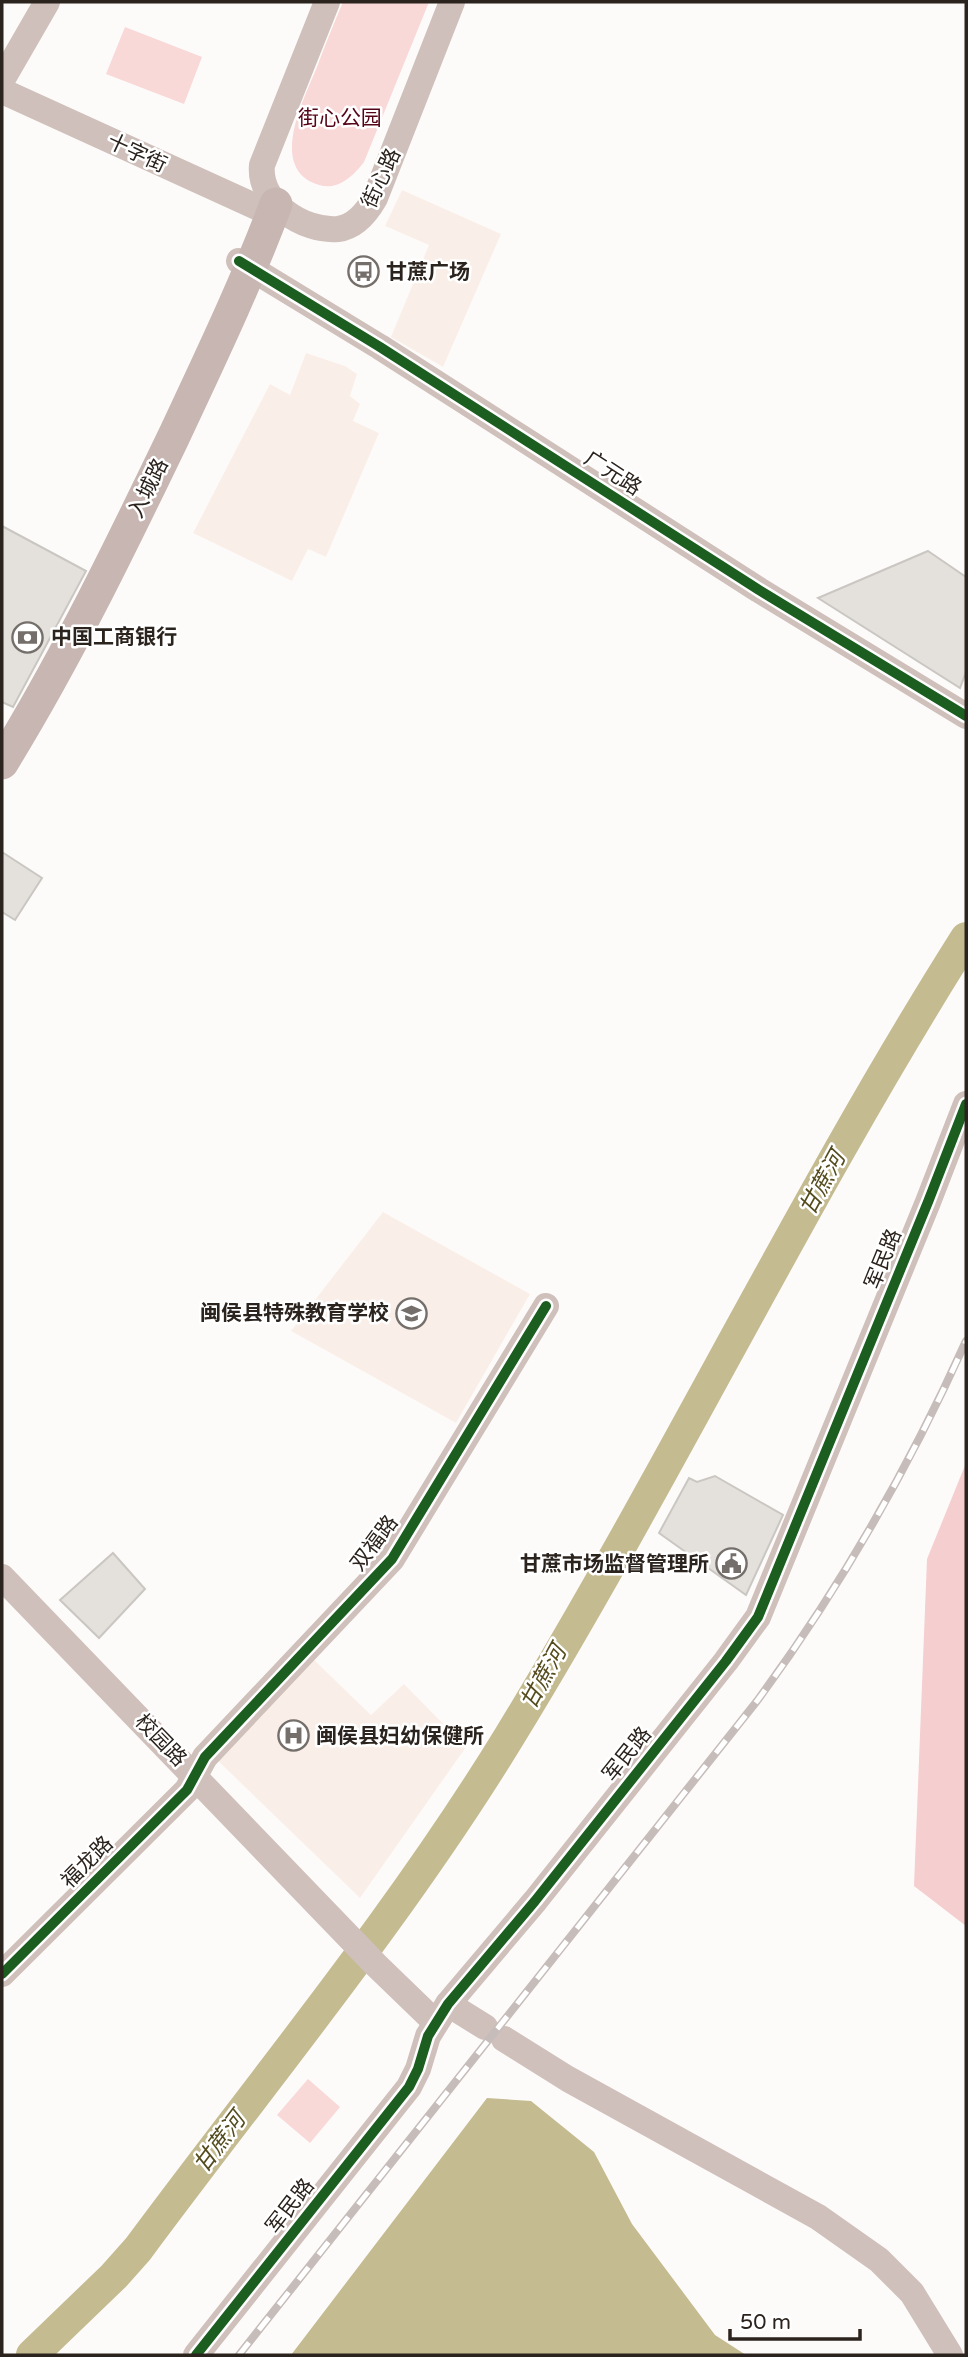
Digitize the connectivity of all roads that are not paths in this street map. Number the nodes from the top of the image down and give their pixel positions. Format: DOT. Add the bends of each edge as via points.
graph roads {
  1 [pos="47,2"];
  2 [pos="327,2"];
  3 [pos="452,2"];
  4 [pos="2,80"];
  5 [pos="2,91"];
  6 [pos="269,205"];
  7 [pos="244,265"];
  8 [pos="966,716"];
  9 [pos="2,746"];
  10 [pos="2,763"];
  11 [pos="966,1104"];
  12 [pos="546,1306"];
  13 [pos="2,1577"];
  14 [pos="195,1775"];
  15 [pos="2,1974"];
  16 [pos="442,2013"];
  17 [pos="195,2355"];
  18 [pos="950,2355"];
  1 -- 4 [label="street"];
  2 -- 6 [label="street" via="262,165"];
  3 -- 6 [label="street, 街心路" via="384,178 363,215 346,227 326,228"];
  5 -- 6 [label="street, 十字街"];
  6 -- 7 [label="main road, 入城路"];
  7 -- 8 [label="street, 广元路"];
  7 -- 9 [label="main road, 入城路" via="97,569"];
  7 -- 10 [label="main road, 入城路" via="206,366 106,575"];
  11 -- 16 [label="street, 军民路" via="758,1617"];
  12 -- 14 [label="street, 双福路" via="392,1559 205,1757"];
  13 -- 14 [label="street, 校园路"];
  14 -- 15 [label="street, 福龙路" via="187,1790"];
  14 -- 16 [label="street, 校园路" via="376,1965"];
  16 -- 17 [label="street, 军民路" via="409,2087"];
  16 -- 18 [label="street" via="495,2033 568,2079 818,2217 879,2260 912,2293"];
}
